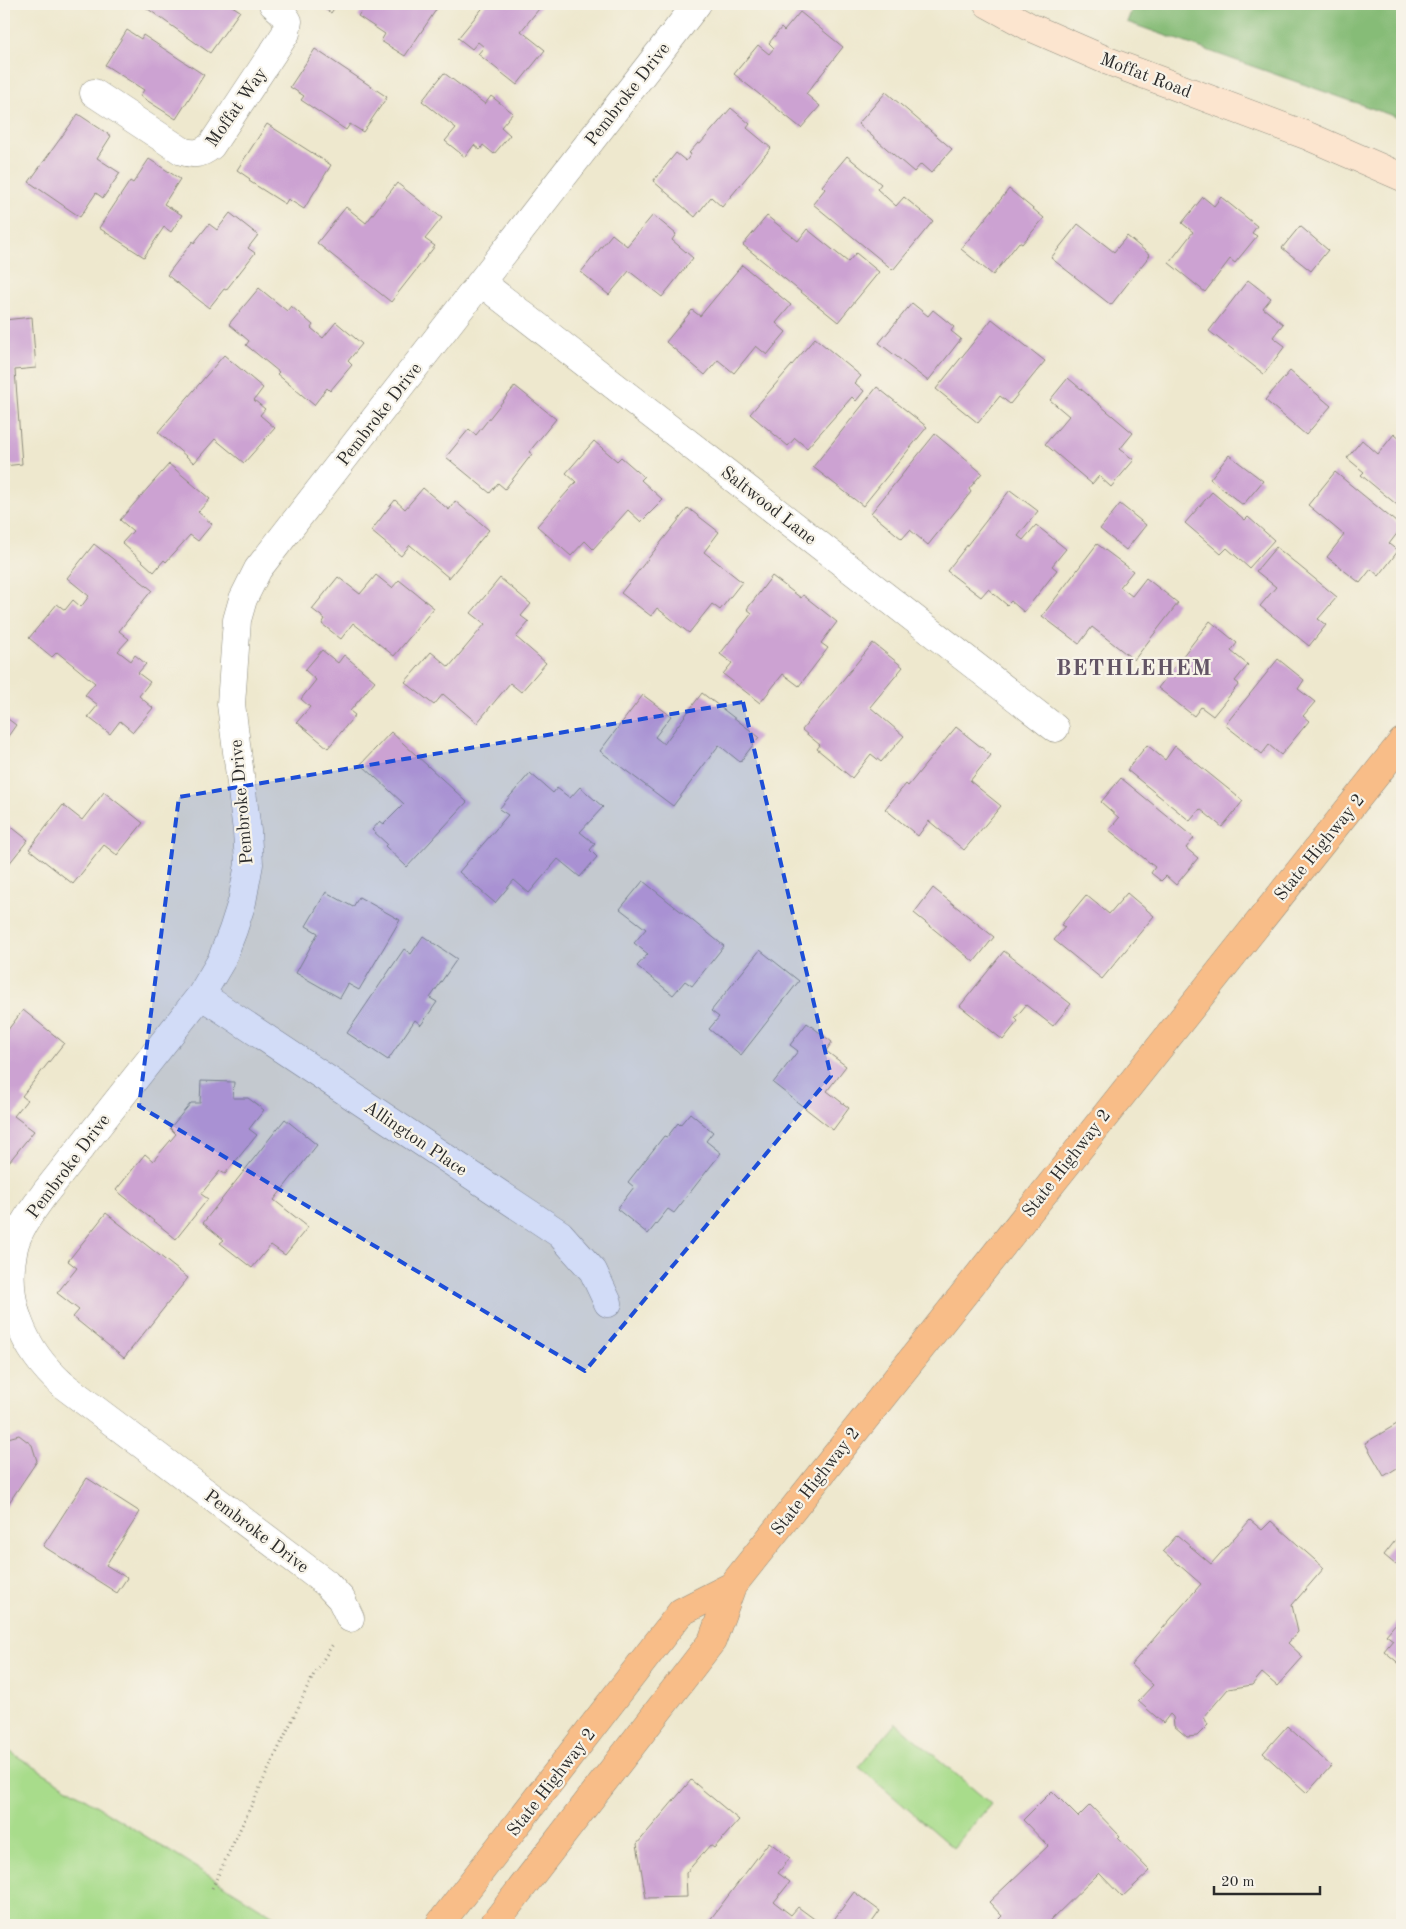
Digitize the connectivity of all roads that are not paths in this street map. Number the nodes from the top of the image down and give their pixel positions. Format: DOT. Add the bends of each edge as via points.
graph roads {
  1 [pos="273,4"];
  2 [pos="697,4"];
  3 [pos="988,4"];
  4 [pos="94,94"];
  5 [pos="1308,136"];
  6 [pos="1402,159"];
  7 [pos="1402,177"];
  8 [pos="482,283"];
  9 [pos="1055,728"];
  10 [pos="1402,742"];
  11 [pos="201,995"];
  12 [pos="608,1303"];
  13 [pos="732,1586"];
  14 [pos="350,1618"];
  15 [pos="439,1925"];
  16 [pos="493,1925"];
  1 -- 4 [label="street, Moffat Way" via="288,21 286,33 204,152 192,154 182,151"];
  2 -- 8 [label="street, Pembroke Drive"];
  3 -- 5 [label="main road, Moffat Road" via="1030,28 1108,61"];
  5 -- 6 [label="main road, Moffat Road"];
  5 -- 7 [label="main road, Moffat Road"];
  8 -- 9 [label="street, Saltwood Lane"];
  8 -- 11 [label="street, Pembroke Drive" via="258,569 243,599 237,620 231,704 249,864 234,930"];
  10 -- 13 [label="highway, State Highway 2"];
  11 -- 12 [label="street, Allington Place" via="560,1234 593,1271"];
  11 -- 14 [label="street, Pembroke Drive" via="26,1220 14,1246 10,1279 13,1308 22,1334 50,1374 326,1584 341,1599"];
  13 -- 15 [label="highway, State Highway 2" via="681,1612"];
  13 -- 16 [label="highway, State Highway 2" via="712,1641"];
}
